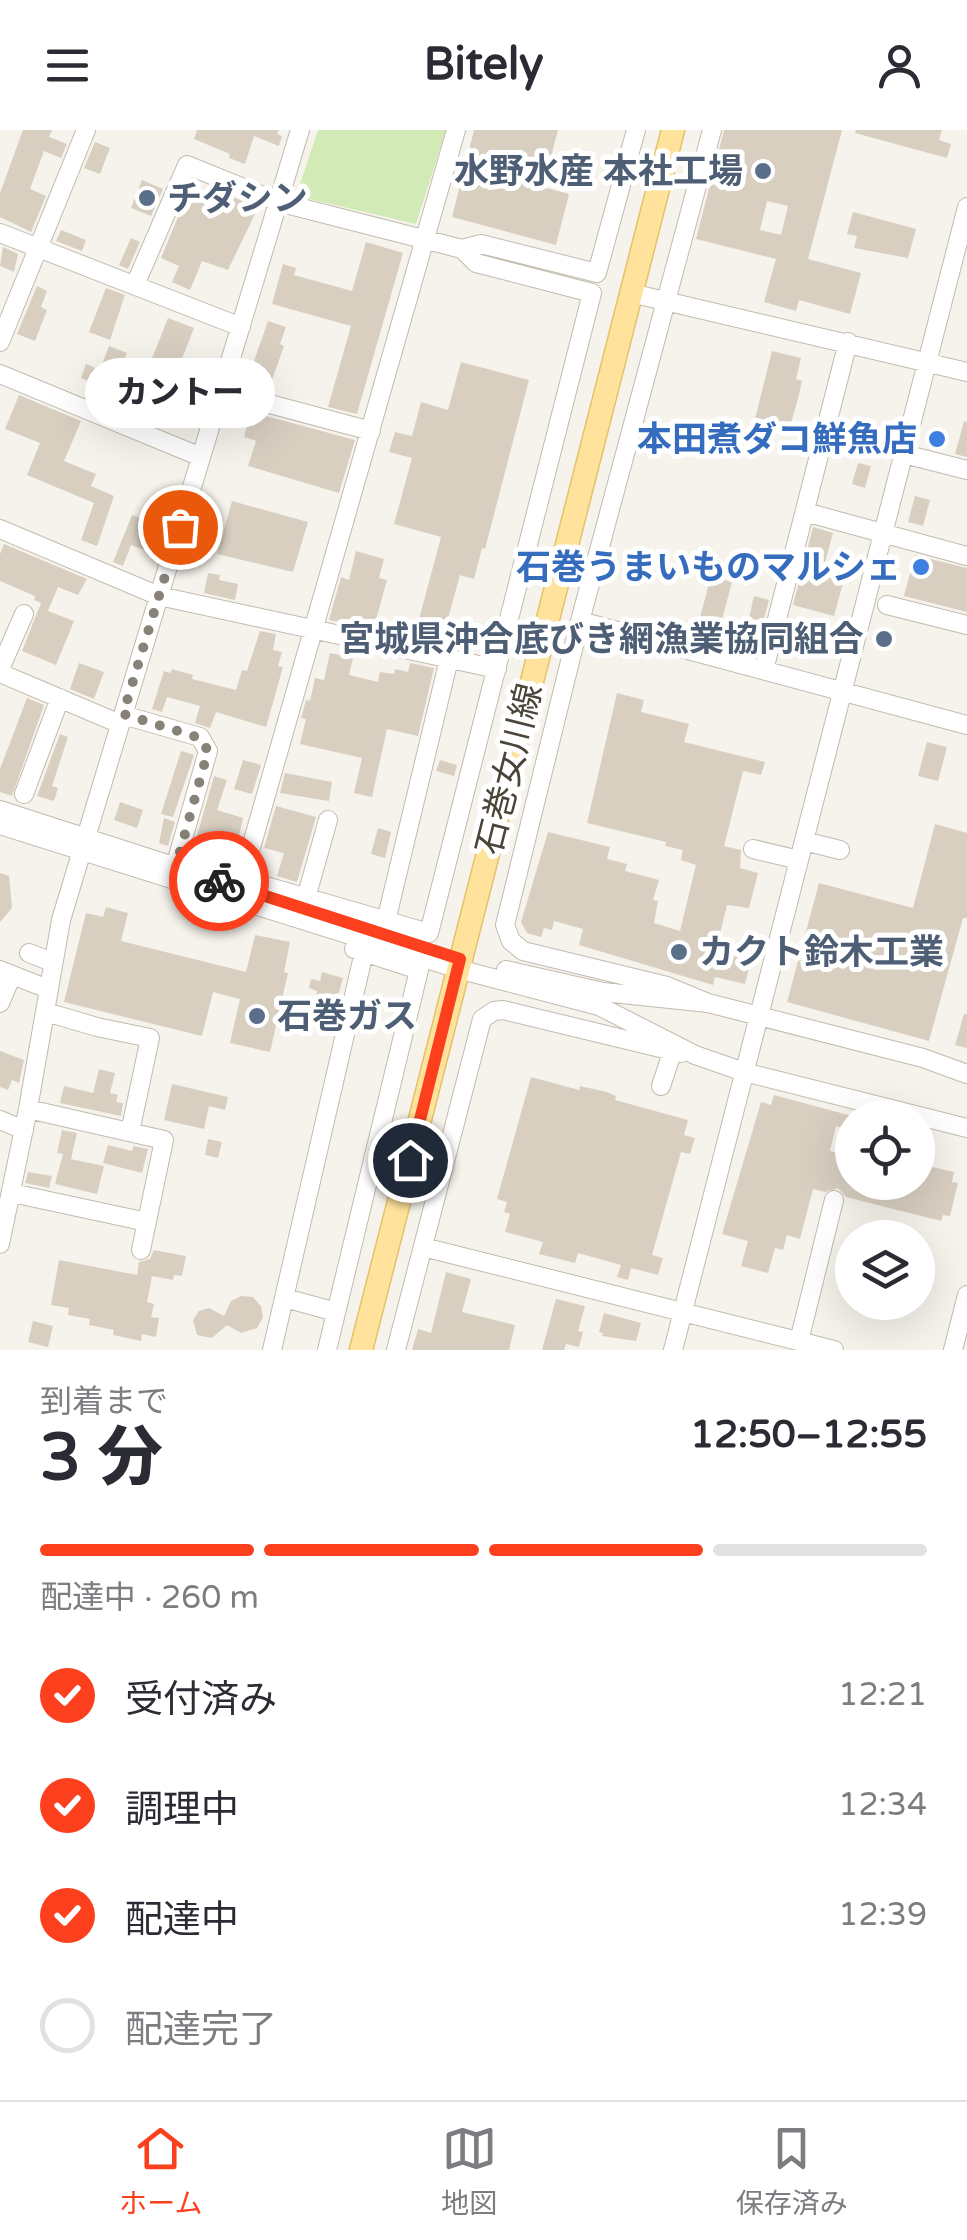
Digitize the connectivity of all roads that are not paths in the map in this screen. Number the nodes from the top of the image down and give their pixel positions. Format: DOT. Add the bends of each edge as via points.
graph roads {
  1 [pos="86,130"];
  2 [pos="300,130"];
  3 [pos="456,130"];
  4 [pos="636,130"];
  5 [pos="673,130"];
  6 [pos="712,130"];
  7 [pos="278,202"];
  8 [pos="967,208"];
  9 [pos="0,233"];
  10 [pos="425,240"];
  11 [pos="38,248"];
  12 [pos="462,249"];
  13 [pos="135,286"];
  14 [pos="631,293"];
  15 [pos="665,301"];
  16 [pos="241,327"];
  17 [pos="0,342"];
  18 [pos="848,342"];
  19 [pos="927,362"];
  20 [pos="967,372"];
  21 [pos="0,374"];
  22 [pos="222,391"];
  23 [pos="372,432"];
  24 [pos="904,454"];
  25 [pos="201,457"];
  26 [pos="967,470"];
  27 [pos="804,512"];
  28 [pos="0,529"];
  29 [pos="883,533"];
  30 [pos="967,556"];
  31 [pos="159,596"];
  32 [pos="895,612"];
  33 [pos="24,614"];
  34 [pos="580,621"];
  35 [pos="967,625"];
  36 [pos="315,630"];
  37 [pos="449,659"];
  38 [pos="497,670"];
  39 [pos="764,670"];
  40 [pos="0,671"];
  41 [pos="842,692"];
  42 [pos="60,698"];
  43 [pos="122,719"];
  44 [pos="967,725"];
  45 [pos="24,794"];
  46 [pos="0,810"];
  47 [pos="328,820"];
  48 [pos="0,825"];
  49 [pos="804,841"];
  50 [pos="84,845"];
  51 [pos="753,848"];
  52 [pos="840,850"];
  53 [pos="799,860"];
  54 [pos="181,873"];
  55 [pos="242,880"];
  56 [pos="306,898"];
  57 [pos="386,921"];
  58 [pos="364,952"];
  59 [pos="29,953"];
  60 [pos="52,962"];
  61 [pos="459,964"];
  62 [pos="6,973"];
  63 [pos="48,989"];
  64 [pos="708,1003"];
  65 [pos="0,1004"];
  66 [pos="46,1012"];
  67 [pos="759,1015"];
  68 [pos="672,1052"];
  69 [pos="695,1055"];
  70 [pos="923,1058"];
  71 [pos="967,1066"];
  72 [pos="744,1072"];
  73 [pos="967,1074"];
  74 [pos="661,1086"];
  75 [pos="28,1109"];
  76 [pos="0,1120"];
  77 [pos="967,1128"];
  78 [pos="24,1130"];
  79 [pos="130,1132"];
  80 [pos="12,1193"];
  81 [pos="834,1200"];
  82 [pos="148,1222"];
  83 [pos="0,1244"];
  84 [pos="422,1247"];
  85 [pos="141,1250"];
  86 [pos="967,1295"];
  87 [pos="285,1298"];
  88 [pos="336,1312"];
  89 [pos="682,1312"];
  90 [pos="799,1341"];
  91 [pos="272,1350"];
  92 [pos="327,1350"];
  93 [pos="361,1350"];
  94 [pos="396,1350"];
  95 [pos="673,1350"];
  96 [pos="834,1350"];
  97 [pos="953,1350"];
  1 -- 11 [label="street"];
  2 -- 7 [label="street"];
  3 -- 10 [label="street"];
  4 -- 12 [label="street" via="597,273 481,244"];
  5 -- 14 [label="main road, 石巻女川線"];
  6 -- 15 [label="street"];
  7 -- 10 [label="street"];
  7 -- 13 [label="street" via="186,164"];
  7 -- 16 [label="street"];
  8 -- 19 [label="street"];
  9 -- 11 [label="street"];
  10 -- 12 [label="street"];
  10 -- 23 [label="street"];
  11 -- 13 [label="street"];
  11 -- 17 [label="street"];
  12 -- 38 [label="street" via="476,262 592,293"];
  13 -- 16 [label="street"];
  14 -- 15 [label="street"];
  14 -- 61 [label="main road, 石巻女川線"];
  15 -- 18 [label="street"];
  15 -- 34 [label="street"];
  16 -- 22 [label="street"];
  18 -- 19 [label="street"];
  18 -- 27 [label="street"];
  19 -- 20 [label="street"];
  19 -- 24 [label="street"];
  21 -- 25 [label="street"];
  22 -- 23 [label="street"];
  22 -- 25 [label="street"];
  23 -- 36 [label="street"];
  24 -- 26 [label="street"];
  24 -- 29 [label="street"];
  25 -- 31 [label="street"];
  27 -- 29 [label="street"];
  27 -- 39 [label="street"];
  28 -- 31 [label="street"];
  29 -- 30 [label="street"];
  29 -- 41 [label="street"];
  31 -- 36 [label="street"];
  31 -- 43 [label="street"];
  32 -- 35 [label="street"];
  33 -- 40 [label="street"];
  34 -- 39 [label="street"];
  34 -- 64 [label="street" via="506,934 523,951 668,986"];
  36 -- 37 [label="street"];
  36 -- 55 [label="street"];
  37 -- 38 [label="street"];
  37 -- 57 [label="street"];
  38 -- 57 [label="street" via="429,933"];
  39 -- 41 [label="street"];
  40 -- 42 [label="street"];
  41 -- 44 [label="street"];
  41 -- 49 [label="street"];
  42 -- 43 [label="street"];
  42 -- 45 [label="street"];
  43 -- 50 [label="street"];
  43 -- 54 [label="street" via="200,738 208,751"];
  46 -- 50 [label="street"];
  47 -- 56 [label="street"];
  48 -- 50 [label="street"];
  49 -- 52 [label="street"];
  49 -- 53 [label="street"];
  50 -- 54 [label="street"];
  50 -- 60 [label="street"];
  51 -- 53 [label="street"];
  53 -- 67 [label="street"];
  54 -- 55 [label="street" via="218,872"];
  54 -- 58 [label="street" via="218,906"];
  54 -- 61 [label="street"];
  55 -- 56 [label="street"];
  56 -- 57 [label="street"];
  58 -- 87 [label="street"];
  58 -- 88 [label="street" via="419,970"];
  59 -- 60 [label="street"];
  60 -- 63 [label="street"];
  61 -- 64 [label="street" via="603,992"];
  61 -- 69 [label="street" via="599,1006"];
  61 -- 93 [label="main road, 石巻女川線"];
  62 -- 63 [label="street"];
  62 -- 65 [label="street"];
  63 -- 66 [label="street"];
  64 -- 67 [label="street"];
  66 -- 75 [label="street"];
  66 -- 79 [label="street" via="150,1038"];
  67 -- 70 [label="street"];
  67 -- 72 [label="street"];
  68 -- 69 [label="street"];
  68 -- 74 [label="street"];
  68 -- 84 [label="street" via="503,1010 488,1013 478,1026"];
  69 -- 72 [label="street"];
  70 -- 71 [label="street"];
  70 -- 73 [label="street"];
  72 -- 77 [label="street"];
  72 -- 89 [label="street"];
  75 -- 78 [label="street"];
  75 -- 79 [label="street"];
  76 -- 78 [label="street"];
  78 -- 80 [label="street"];
  79 -- 82 [label="street" via="164,1140"];
  80 -- 82 [label="street"];
  80 -- 83 [label="street"];
  81 -- 90 [label="street"];
  82 -- 85 [label="street"];
  84 -- 89 [label="street"];
  84 -- 94 [label="street"];
  86 -- 97 [label="street"];
  87 -- 88 [label="street"];
  87 -- 91 [label="street"];
  88 -- 92 [label="street"];
  89 -- 90 [label="street"];
  89 -- 95 [label="street"];
  90 -- 96 [label="street"];
}
